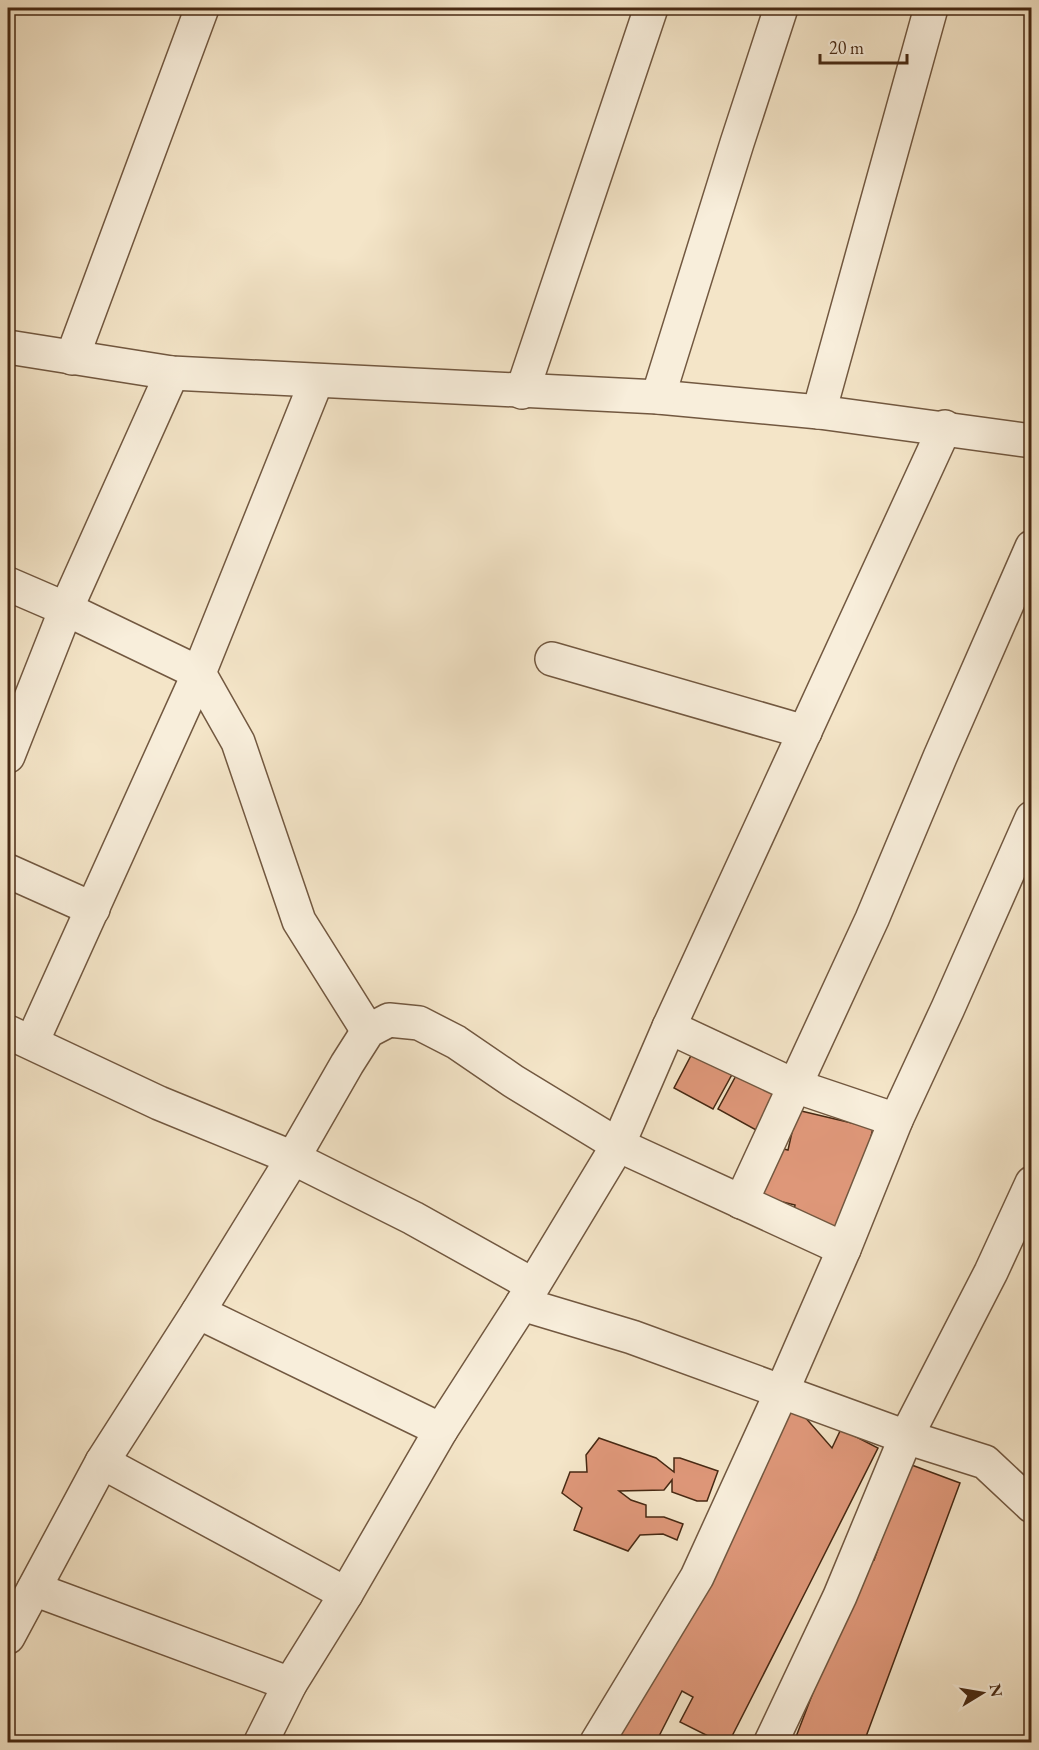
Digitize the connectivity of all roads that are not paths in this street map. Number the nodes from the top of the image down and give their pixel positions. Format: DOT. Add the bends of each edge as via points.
graph roads {
  1 [pos="202,8"];
  2 [pos="651,8"];
  3 [pos="781,8"];
  4 [pos="931,8"];
  5 [pos="8,347"];
  6 [pos="72,358"];
  7 [pos="172,373"];
  8 [pos="316,382"];
  9 [pos="522,392"];
  10 [pos="658,397"];
  11 [pos="819,412"];
  12 [pos="945,428"];
  13 [pos="1032,441"];
  14 [pos="1032,547"];
  15 [pos="8,584"];
  16 [pos="66,609"];
  17 [pos="552,659"];
  18 [pos="199,673"];
  19 [pos="805,732"];
  20 [pos="8,756"];
  21 [pos="1032,818"];
  22 [pos="8,872"];
  23 [pos="1020,872"];
  24 [pos="93,909"];
  25 [pos="669,1027"];
  26 [pos="368,1031"];
  27 [pos="20,1037"];
  28 [pos="795,1086"];
  29 [pos="896,1119"];
  30 [pos="618,1145"];
  31 [pos="293,1158"];
  32 [pos="1032,1183"];
  33 [pos="741,1202"];
  34 [pos="844,1249"];
  35 [pos="528,1294"];
  36 [pos="198,1312"];
  37 [pos="782,1391"];
  38 [pos="441,1430"];
  39 [pos="906,1437"];
  40 [pos="102,1462"];
  41 [pos="1032,1506"];
  42 [pos="34,1589"];
  43 [pos="346,1594"];
  44 [pos="8,1637"];
  45 [pos="290,1684"];
  46 [pos="261,1743"];
  47 [pos="597,1743"];
  48 [pos="771,1743"];
  1 -- 6 [label="street"];
  2 -- 9 [label="street"];
  3 -- 10 [label="street"];
  4 -- 11 [label="street"];
  5 -- 6 [label="street"];
  6 -- 7 [label="street"];
  7 -- 8 [label="street"];
  7 -- 16 [label="street"];
  8 -- 9 [label="street"];
  8 -- 18 [label="street"];
  9 -- 10 [label="street"];
  10 -- 11 [label="street"];
  11 -- 12 [label="street"];
  12 -- 13 [label="street"];
  12 -- 19 [label="street"];
  14 -- 28 [label="street" via="872,919"];
  15 -- 16 [label="street"];
  16 -- 18 [label="street"];
  16 -- 20 [label="street"];
  17 -- 19 [label="street"];
  18 -- 24 [label="street"];
  18 -- 26 [label="street" via="238,742 299,921"];
  19 -- 25 [label="street"];
  21 -- 23 [label="street"];
  22 -- 24 [label="street"];
  23 -- 29 [label="street" via="948,1008"];
  24 -- 27 [label="street"];
  25 -- 28 [label="street"];
  25 -- 30 [label="street"];
  26 -- 30 [label="street" via="389,1020 419,1023 456,1042"];
  26 -- 31 [label="street"];
  27 -- 31 [label="street" via="159,1103"];
  28 -- 29 [label="street"];
  28 -- 33 [label="street"];
  29 -- 34 [label="street"];
  30 -- 33 [label="street"];
  30 -- 35 [label="street"];
  31 -- 35 [label="street" via="413,1218"];
  31 -- 36 [label="street"];
  32 -- 39 [label="street" via="992,1272"];
  33 -- 34 [label="street"];
  34 -- 37 [label="street"];
  35 -- 37 [label="street" via="632,1337"];
  35 -- 38 [label="street"];
  36 -- 38 [label="street"];
  36 -- 40 [label="street"];
  37 -- 39 [label="street"];
  37 -- 47 [label="street" via="697,1577"];
  38 -- 43 [label="street"];
  39 -- 41 [label="street" via="985,1461"];
  39 -- 48 [label="street" via="840,1596"];
  40 -- 42 [label="street"];
  40 -- 43 [label="street"];
  42 -- 44 [label="street"];
  42 -- 45 [label="street"];
  43 -- 45 [label="street"];
  45 -- 46 [label="street"];
}
